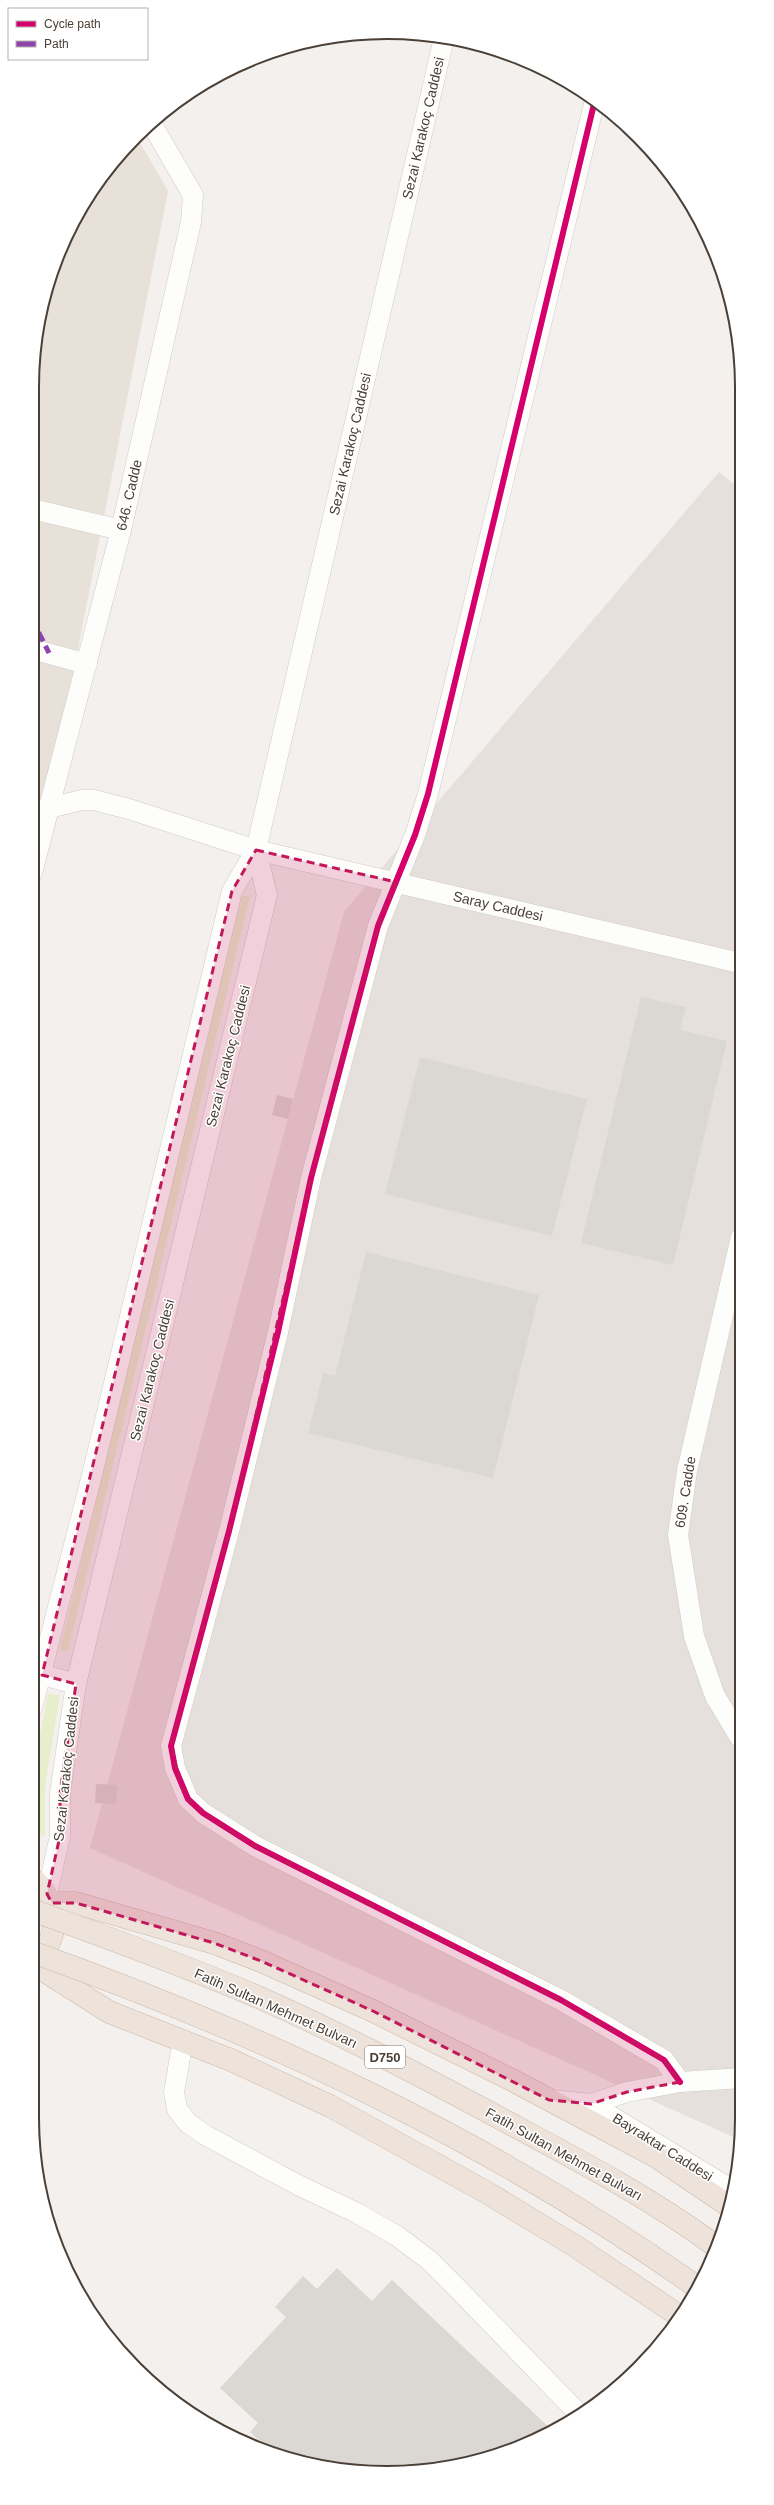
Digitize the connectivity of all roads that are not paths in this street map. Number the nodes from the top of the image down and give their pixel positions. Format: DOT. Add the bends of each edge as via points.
graph roads {
  1 [pos="443,44"];
  2 [pos="593,107"];
  3 [pos="154,129"];
  4 [pos="39,511"];
  5 [pos="121,530"];
  6 [pos="39,651"];
  7 [pos="87,664"];
  8 [pos="40,811"];
  9 [pos="256,850"];
  10 [pos="396,882"];
  11 [pos="735,962"];
  12 [pos="735,1259"];
  13 [pos="39,1665"];
  14 [pos="39,1674"];
  15 [pos="76,1684"];
  16 [pos="735,1730"];
  17 [pos="39,1893"];
  18 [pos="44,1903"];
  19 [pos="39,1953"];
  20 [pos="39,1955"];
  21 [pos="39,1967"];
  22 [pos="183,2040"];
  23 [pos="735,2078"];
  24 [pos="680,2082"];
  25 [pos="549,2100"];
  26 [pos="591,2104"];
  27 [pos="728,2187"];
  28 [pos="724,2203"];
  29 [pos="712,2244"];
  30 [pos="693,2284"];
  31 [pos="675,2313"];
  32 [pos="575,2410"];
  1 -- 9 [label="street, Sezai Karakoç Caddesi"];
  2 -- 10 [label="street" via="428,794"];
  3 -- 5 [label="street, 646. Cadde" via="193,195 193,206"];
  4 -- 5 [label="street"];
  5 -- 7 [label="street, 646. Cadde"];
  6 -- 7 [label="street"];
  7 -- 8 [label="street, 646. Cadde"];
  8 -- 9 [label="street, Saray Caddesi" via="82,800 94,800"];
  9 -- 10 [label="street, Saray Caddesi"];
  9 -- 13 [label="street, Sezai Karakoç Caddesi" via="232,891"];
  9 -- 15 [label="street, Sezai Karakoç Caddesi" via="267,895"];
  10 -- 11 [label="street, Saray Caddesi"];
  10 -- 24 [label="street" via="378,926 311,1178 278,1332 229,1531 171,1746 175,1768 188,1799 203,1813 255,1846 561,2000 664,2060"];
  12 -- 16 [label="street, 609. Cadde" via="687,1471 678,1536 694,1636 715,1696"];
  14 -- 15 [label="street"];
  15 -- 18 [label="street, Sezai Karakoç Caddesi" via="60,1793 60,1836"];
  17 -- 18 [label="highway"];
  18 -- 19 [label="highway" via="54,1918 53,1933"];
  18 -- 25 [label="highway" via="76,1903 214,1943 261,1961 373,2011"];
  18 -- 29 [label="highway, Fatih Sultan Mehmet Bulvarı / D750, bridge" via="168,1961 343,2036 636,2193"];
  20 -- 30 [label="highway, D750, bridge" via="188,2011 385,2099 554,2192 637,2244"];
  21 -- 22 [label="highway" via="109,2012"];
  22 -- 31 [label="highway" via="330,2106 486,2192 575,2246"];
  22 -- 32 [label="street" via="174,2092 177,2109 188,2122 212,2139 397,2236 429,2260"];
  23 -- 24 [label="street"];
  24 -- 26 [label="street" via="627,2092"];
  25 -- 26 [label="street"];
  25 -- 28 [label="highway" via="655,2156"];
  26 -- 27 [label="street, Bayraktar Caddesi"];
}
